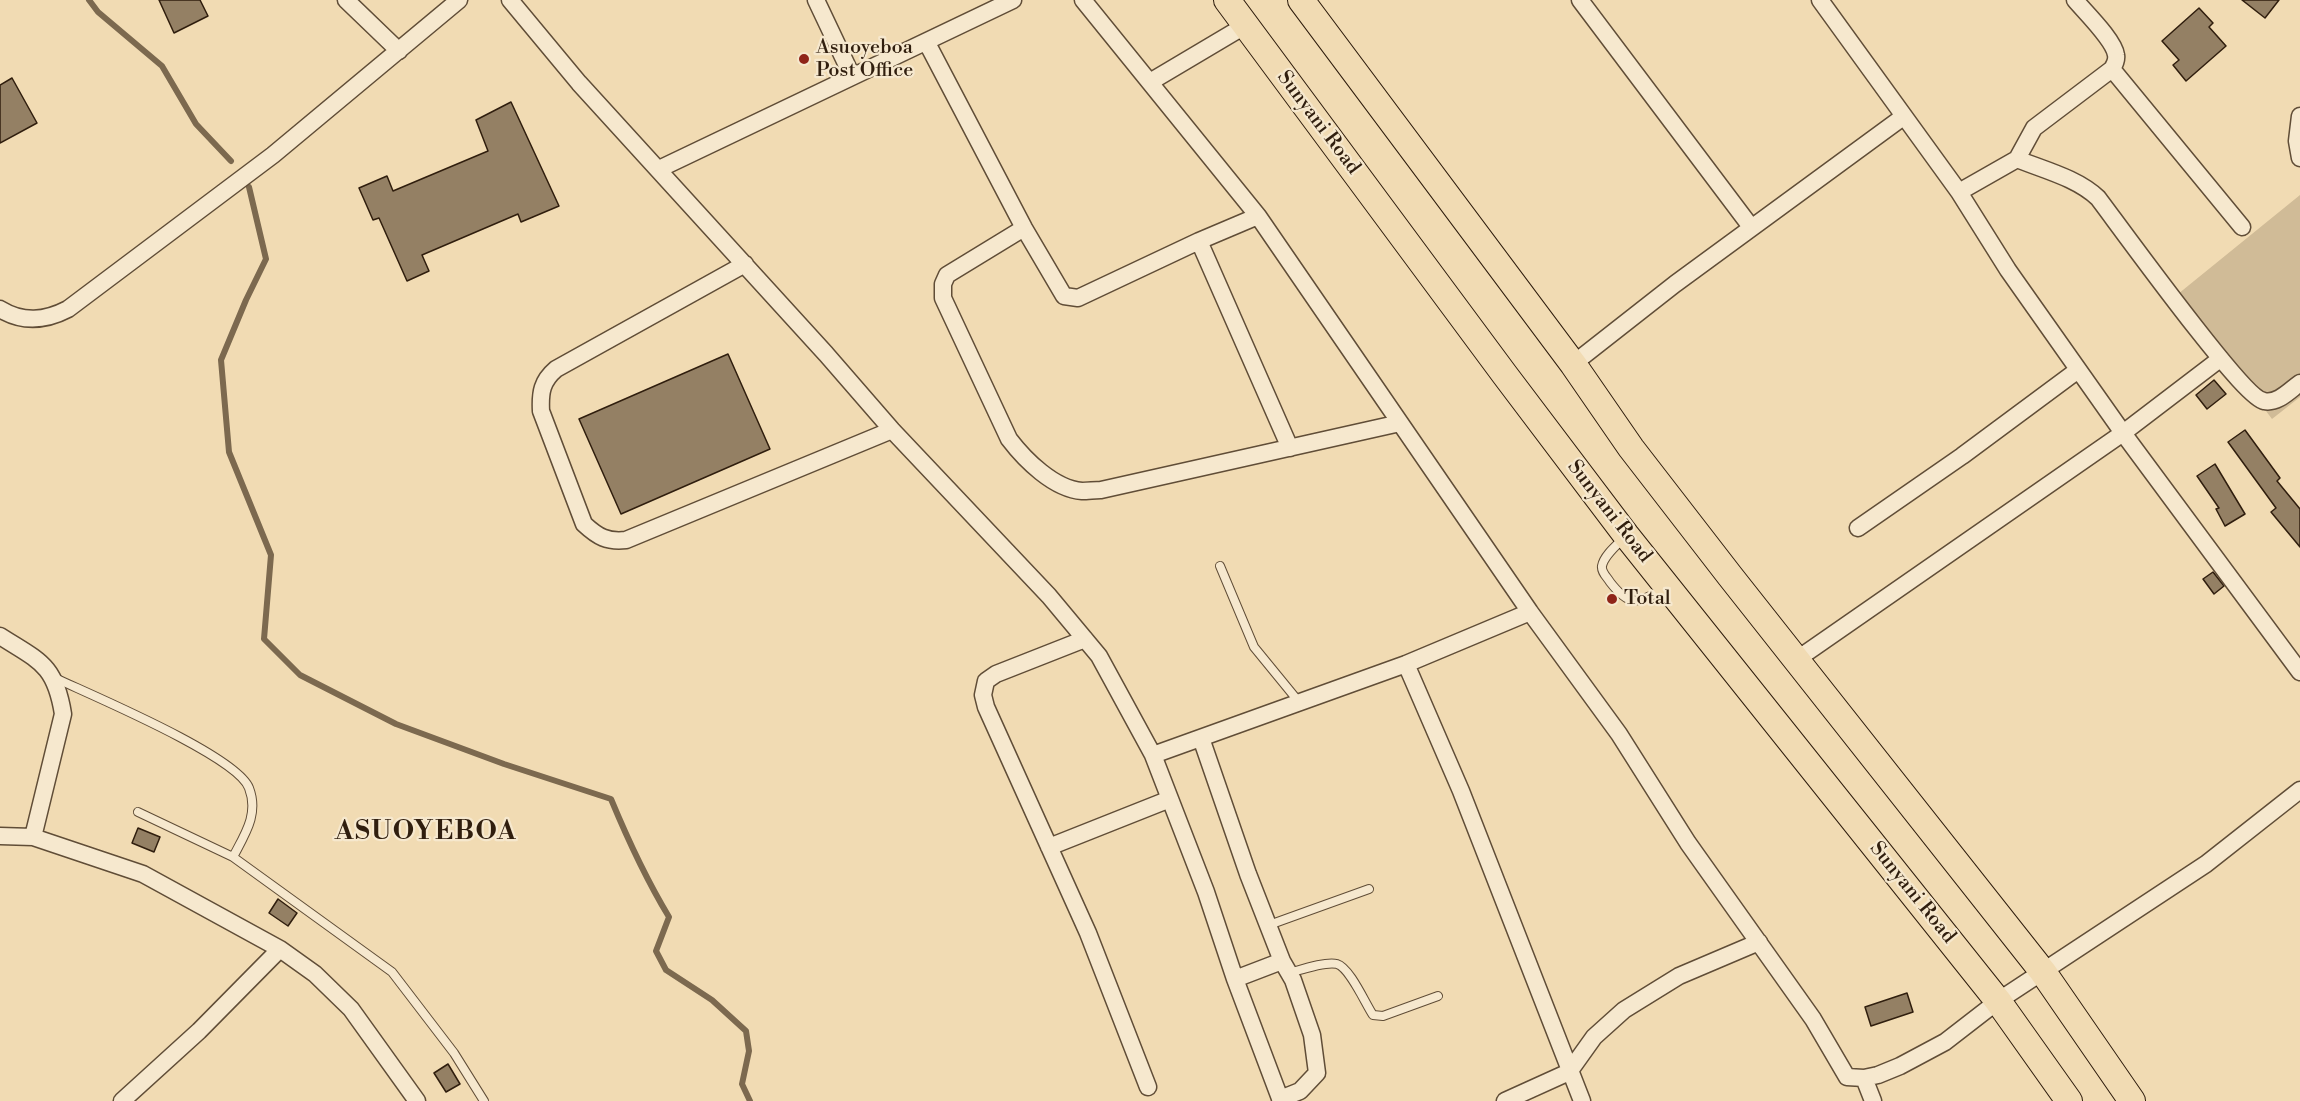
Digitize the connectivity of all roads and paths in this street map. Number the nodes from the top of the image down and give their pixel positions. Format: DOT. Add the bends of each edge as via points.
graph roads {
  1 [pos="346,0"];
  2 [pos="459,0"];
  3 [pos="510,0"];
  4 [pos="816,0"];
  5 [pos="1014,0"];
  6 [pos="1083,0"];
  7 [pos="1227,0"];
  8 [pos="1301,0"];
  9 [pos="1580,0"];
  10 [pos="1820,0"];
  11 [pos="2075,0"];
  12 [pos="1246,25"];
  13 [pos="927,43"];
  14 [pos="399,51"];
  15 [pos="2112,69"];
  16 [pos="852,76"];
  17 [pos="1150,82"];
  18 [pos="2300,116"];
  19 [pos="1903,117"];
  20 [pos="2300,158"];
  21 [pos="2017,159"];
  22 [pos="659,169"];
  23 [pos="1959,192"];
  24 [pos="1258,216"];
  25 [pos="1024,228"];
  26 [pos="1751,228"];
  27 [pos="2241,228"];
  28 [pos="1199,241"];
  29 [pos="745,264"];
  30 [pos="0,309"];
  31 [pos="2220,359"];
  32 [pos="1573,364"];
  33 [pos="2078,369"];
  34 [pos="2300,382"];
  35 [pos="1400,423"];
  36 [pos="892,430"];
  37 [pos="2123,433"];
  38 [pos="1290,448"];
  39 [pos="1858,528"];
  40 [pos="1626,535"];
  41 [pos="1220,566"];
  42 [pos="1668,588"];
  43 [pos="1530,612"];
  44 [pos="0,636"];
  45 [pos="1085,639"];
  46 [pos="1796,660"];
  47 [pos="1406,664"];
  48 [pos="2300,672"];
  49 [pos="54,677"];
  50 [pos="1299,702"];
  51 [pos="1201,738"];
  52 [pos="1153,755"];
  53 [pos="2300,790"];
  54 [pos="1170,799"];
  55 [pos="138,812"];
  56 [pos="0,836"];
  57 [pos="33,837"];
  58 [pos="1049,847"];
  59 [pos="233,857"];
  60 [pos="1369,889"];
  61 [pos="1269,925"];
  62 [pos="1759,942"];
  63 [pos="280,948"];
  64 [pos="1286,967"];
  65 [pos="2043,972"];
  66 [pos="1235,979"];
  67 [pos="1438,996"];
  68 [pos="1998,1001"];
  69 [pos="1569,1071"];
  70 [pos="1864,1078"];
  71 [pos="1148,1087"];
  72 [pos="1280,1100"];
  73 [pos="122,1101"];
  74 [pos="417,1101"];
  75 [pos="484,1101"];
  76 [pos="1505,1101"];
  77 [pos="1582,1101"];
  78 [pos="1873,1101"];
  79 [pos="2069,1101"];
  80 [pos="2132,1101"];
  1 -- 14 [label="street"];
  2 -- 14 [label="street"];
  3 -- 22 [label="street" via="579,83"];
  4 -- 16 [label="street"];
  5 -- 13 [label="street"];
  6 -- 17 [label="street"];
  7 -- 12 [label="main road, Sunyani Road"];
  8 -- 32 [label="main road"];
  9 -- 26 [label="street"];
  10 -- 19 [label="street"];
  11 -- 15 [label="street" via="2113,46 2117,56"];
  12 -- 17 [label="street"];
  12 -- 40 [label="main road, Sunyani Road"];
  13 -- 16 [label="street"];
  13 -- 25 [label="street"];
  14 -- 30 [label="street" via="273,155 68,309 54,316 26,319 14,318"];
  15 -- 21 [label="street" via="2034,128"];
  15 -- 27 [label="street"];
  16 -- 22 [label="street"];
  17 -- 24 [label="street"];
  18 -- 20 [label="street"];
  19 -- 23 [label="street"];
  19 -- 26 [label="street"];
  21 -- 23 [label="street"];
  21 -- 31 [label="street" via="2090,190"];
  22 -- 29 [label="street"];
  23 -- 33 [label="street"];
  24 -- 28 [label="street"];
  24 -- 35 [label="street"];
  25 -- 28 [label="street" via="1064,296 1070,298 1078,298"];
  25 -- 38 [label="street" via="947,275 943,298 1009,439 1034,468 1069,488 1101,490"];
  26 -- 32 [label="street"];
  28 -- 38 [label="street"];
  29 -- 36 [label="street"];
  29 -- 36 [label="street" via="546,378 540,393 541,411 584,524 596,536 612,542 626,540"];
  31 -- 34 [label="street" via="2262,401 2278,399"];
  31 -- 37 [label="street"];
  32 -- 46 [label="main road" via="1631,448"];
  33 -- 37 [label="street"];
  33 -- 39 [label="street"];
  35 -- 38 [label="street"];
  35 -- 43 [label="street"];
  36 -- 45 [label="street"];
  37 -- 46 [label="street"];
  37 -- 48 [label="street"];
  40 -- 42 [label="main road, Sunyani Road"];
  40 -- 42 [label="lane" via="1602,565 1621,596 1639,602"];
  41 -- 50 [label="lane" via="1254,647"];
  42 -- 68 [label="main road, Sunyani Road"];
  43 -- 47 [label="street"];
  43 -- 62 [label="street" via="1619,734 1688,843"];
  44 -- 49 [label="street" via="39,660"];
  45 -- 52 [label="street" via="1100,656"];
  45 -- 58 [label="street" via="996,674 986,681 983,695"];
  46 -- 65 [label="main road"];
  47 -- 50 [label="street"];
  47 -- 69 [label="street" via="1461,791"];
  49 -- 57 [label="street" via="63,714"];
  49 -- 59 [label="lane" via="184,738 242,775 253,804 251,821"];
  50 -- 51 [label="street"];
  51 -- 52 [label="street"];
  51 -- 61 [label="street"];
  52 -- 54 [label="street"];
  53 -- 65 [label="street" via="2206,864"];
  54 -- 58 [label="street"];
  54 -- 66 [label="street"];
  55 -- 59 [label="lane"];
  56 -- 57 [label="street"];
  57 -- 63 [label="street" via="143,874"];
  58 -- 71 [label="street" via="1088,933"];
  59 -- 75 [label="lane" via="392,972 454,1053"];
  60 -- 61 [label="lane"];
  61 -- 64 [label="street"];
  62 -- 69 [label="street" via="1679,976 1624,1010 1594,1037"];
  62 -- 70 [label="street" via="1813,1019 1847,1077"];
  63 -- 73 [label="street" via="199,1031"];
  63 -- 74 [label="street" via="315,974 351,1009"];
  64 -- 66 [label="street"];
  64 -- 67 [label="lane" via="1337,964 1346,970 1373,1015 1383,1016"];
  64 -- 72 [label="street" via="1312,1035 1317,1073 1300,1091"];
  65 -- 68 [label="street"];
  65 -- 80 [label="main road"];
  66 -- 72 [label="street"];
  68 -- 70 [label="street" via="1945,1042 1900,1066"];
  68 -- 79 [label="main road, Sunyani Road"];
  69 -- 76 [label="street"];
  69 -- 77 [label="street"];
  70 -- 78 [label="street"];
}
